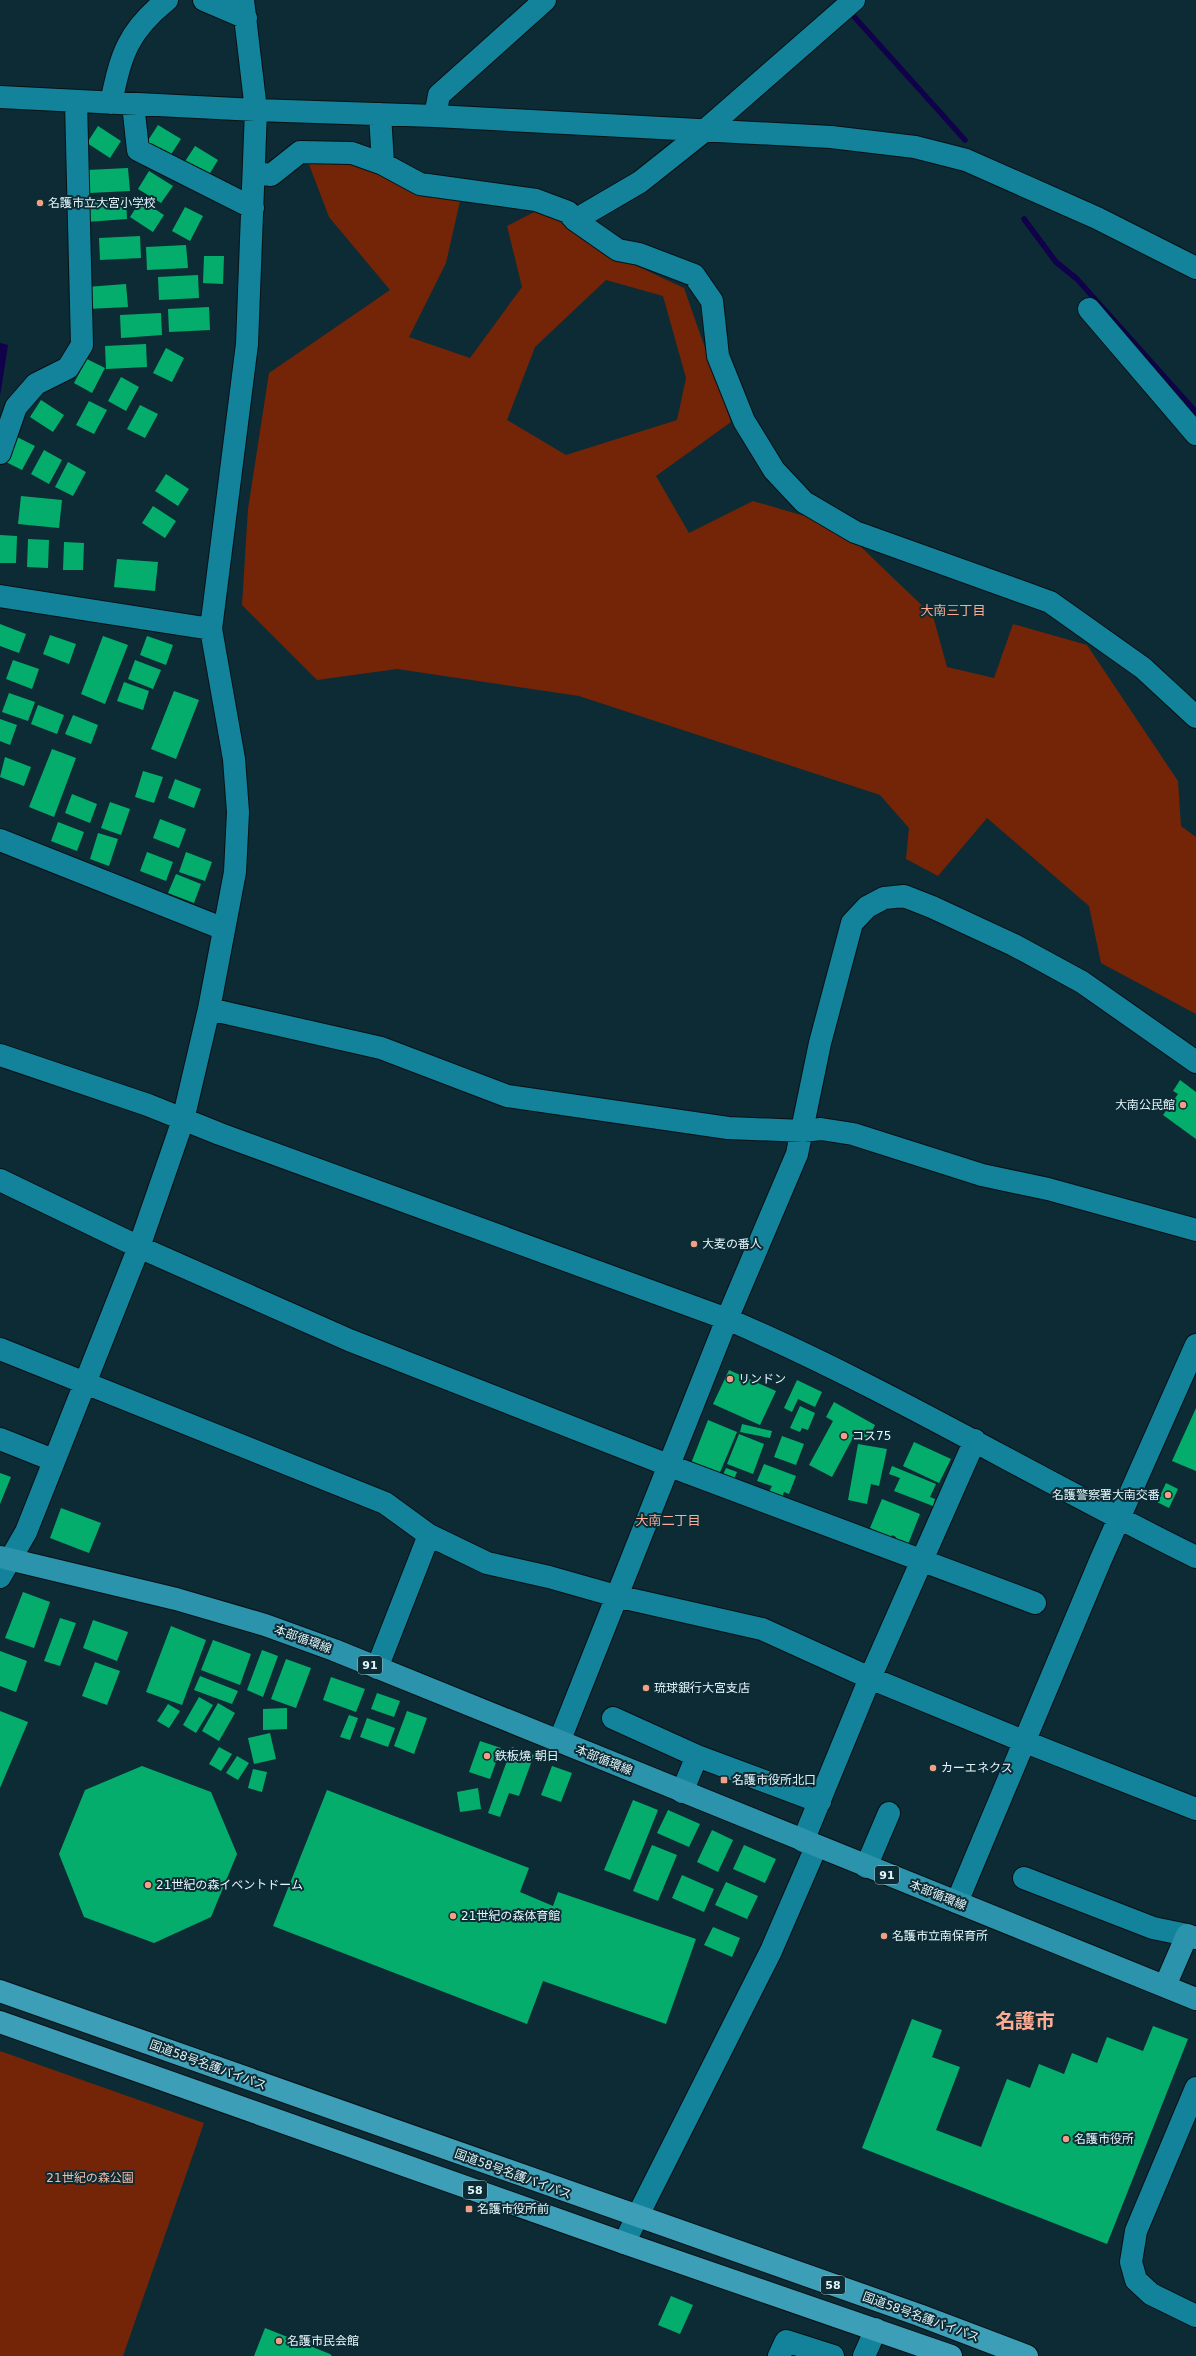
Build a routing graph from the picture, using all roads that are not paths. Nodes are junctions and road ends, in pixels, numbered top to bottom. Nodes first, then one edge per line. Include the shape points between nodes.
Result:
1 (167, 0) edge
2 (204, 0) edge
3 (545, 0) edge
4 (848, 5) edge
5 (244, 9) edge
6 (0, 97) edge
7 (76, 102) junction
8 (111, 103) junction
9 (133, 104) junction
10 (256, 110) junction
11 (380, 114) junction
12 (434, 116) junction
13 (703, 132) junction
14 (383, 164) junction
15 (254, 173) junction
16 (253, 208) junction
17 (575, 220) junction
18 (1196, 268) edge
19 (1089, 309) dead end
20 (1196, 434) edge
21 (0, 453) edge
22 (0, 596) edge
23 (211, 629) junction
24 (1196, 717) edge
25 (0, 840) edge
26 (224, 930) junction
27 (209, 1009) junction
28 (0, 1055) edge
29 (1196, 1062) edge
30 (183, 1120) junction
31 (803, 1131) junction
32 (0, 1180) edge
33 (1196, 1230) edge
34 (139, 1247) junction
35 (727, 1319) junction
36 (1196, 1345) edge
37 (0, 1349) edge
38 (86, 1382) junction
39 (0, 1439) edge
40 (975, 1440) junction
41 (53, 1460) junction
42 (668, 1466) junction
43 (1118, 1519) junction
44 (429, 1535) junction
45 (1196, 1557) edge
46 (922, 1561) junction
47 (3, 1565) edge
48 (616, 1596) junction
49 (1035, 1603) dead end
50 (377, 1668) junction
51 (870, 1678) junction
52 (613, 1718) dead end
53 (1023, 1741) junction
54 (559, 1742) junction
55 (697, 1756) junction
56 (682, 1792) junction
57 (820, 1802) junction
58 (1196, 1809) edge
59 (889, 1813) dead end
60 (810, 1844) junction
61 (866, 1866) junction
62 (1024, 1878) dead end
63 (957, 1902) junction
64 (1192, 1937) edge
65 (1165, 1986) junction
66 (0, 1991) edge
67 (1196, 1999) edge
68 (0, 2022) edge
69 (1196, 2088) edge
70 (638, 2217) junction
71 (624, 2243) junction
72 (1196, 2316) edge
73 (876, 2329) junction
74 (778, 2356) edge
75 (833, 2356) edge
76 (864, 2356) edge
77 (950, 2356) edge
78 (1027, 2356) edge

1 - 8 street via 149,14 132,35 120,61
2 - 5 street
3 - 12 street via 439,95
4 - 13 street
5 - 10 street
6 - 7 street
7 - 8 street
7 - 21 street via 82,345 68,368 36,384 16,407
8 - 9 street
9 - 10 street
9 - 16 street via 138,150
10 - 11 street
10 - 15 street
11 - 12 street
11 - 14 street
12 - 13 street
13 - 17 street via 640,182
13 - 18 street via 831,137 914,147 966,160 1097,218
14 - 15 street via 352,153 300,152 271,175
14 - 17 street via 420,184 536,200 568,212
15 - 16 street
16 - 23 street via 247,344
17 - 24 street via 618,250 639,254 694,275 712,301 718,356 744,421 774,470 804,502 854,532 1050,602 1143,668
19 - 20 street
22 - 23 street
23 - 26 street via 216,666 228,716 238,812 235,872
25 - 26 street
26 - 27 street
27 - 30 street
27 - 31 street via 381,1048 507,1096 728,1128
28 - 30 street via 148,1105
29 - 31 street via 1082,982 1014,945 904,896 884,898 867,907 852,923 820,1042
30 - 34 street
30 - 35 street
31 - 33 street via 821,1129 852,1134 982,1175 1048,1189
31 - 35 street via 797,1154
32 - 34 street
34 - 38 street
34 - 42 street via 349,1340
35 - 40 street via 801,1351
35 - 42 street
36 - 43 street
37 - 38 street
38 - 41 street
38 - 44 street via 385,1502
39 - 41 street
40 - 43 street
40 - 46 street
41 - 47 street via 26,1532
42 - 46 street
42 - 48 street
43 - 45 street
43 - 53 street
44 - 48 street via 487,1563
44 - 50 street
46 - 49 street
46 - 51 street
47 - 50 main road, 本部循環線 / 91 via 176,1599 265,1625
48 - 51 street via 762,1629
48 - 54 street
50 - 54 main road, 本部循環線 / 91
51 - 53 street
51 - 57 street
52 - 55 street
53 - 58 street
53 - 63 street
54 - 56 main road, 本部循環線 / 91
55 - 56 street
55 - 57 street
56 - 60 main road, 本部循環線 / 91
57 - 60 street
59 - 61 street
60 - 61 main road, 本部循環線 / 91
60 - 70 street via 771,1951
61 - 63 main road, 本部循環線 / 91
62 - 64 street via 1153,1928
63 - 65 main road, 本部循環線 / 91
64 - 65 main road
65 - 67 main road, 本部循環線 / 91
66 - 70 highway, 国道58号名護バイパス / 58
68 - 71 highway, 58
69 - 72 street via 1136,2231 1131,2262 1136,2280 1151,2294
70 - 71 street
70 - 78 highway, 国道58号名護バイパス / 58 via 919,2315
71 - 73 highway, 58
73 - 76 street
73 - 77 highway, 58
74 - 75 street via 786,2341

